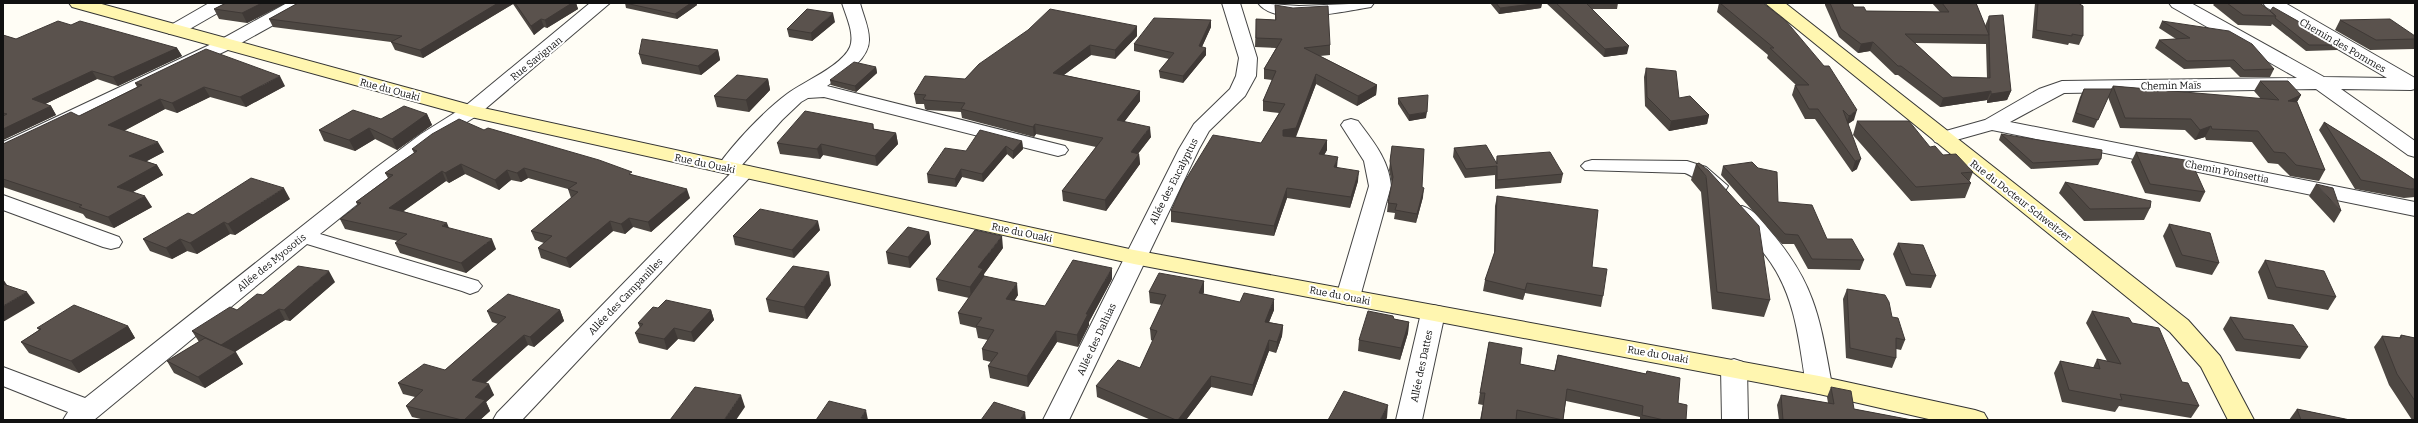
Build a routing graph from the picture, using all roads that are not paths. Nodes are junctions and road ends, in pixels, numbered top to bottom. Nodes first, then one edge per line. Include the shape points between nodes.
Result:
1 (78, 3) edge
2 (222, 3) edge
3 (300, 3) edge
4 (601, 3) edge
5 (851, 3) edge
6 (1231, 3) edge
7 (1267, 3) edge
8 (1365, 3) edge
9 (1774, 3) edge
10 (2178, 3) edge
11 (2272, 3) edge
12 (175, 30) junction
13 (226, 44) junction
14 (2414, 80) edge
15 (2320, 83) junction
16 (804, 93) junction
17 (471, 111) junction
18 (1992, 124) junction
19 (1351, 125) dead end
20 (1942, 138) junction
21 (3, 150) edge
22 (1058, 150) dead end
23 (2415, 151) edge
24 (1592, 166) dead end
25 (736, 169) junction
26 (3, 202) edge
27 (2415, 209) edge
28 (304, 236) junction
29 (111, 242) dead end
30 (1134, 257) junction
31 (470, 286) dead end
32 (1348, 297) junction
33 (1433, 313) junction
34 (1734, 368) junction
35 (3, 376) edge
36 (1819, 385) junction
37 (83, 415) edge
38 (1926, 415) edge
39 (506, 420) edge
40 (1056, 420) edge
41 (1409, 420) edge
42 (1735, 420) edge
43 (1975, 420) edge
44 (2241, 420) edge

1 - 12 street, Rue du Ouaki
2 - 12 street
3 - 13 street
4 - 17 street, Rue Savignan
5 - 16 street, Allée des Campanilles via 860,36 860,48 852,58
6 - 30 street, Allée des Eucalyptus via 1248,58 1246,76 1238,92 1201,128 1188,149
7 - 8 street via 1278,9 1318,10
9 - 20 street, Rue du Docteur Schweitzer
10 - 15 street
11 - 14 street, Chemin des Pommes via 2386,70
12 - 13 street, Rue du Ouaki
13 - 17 street, Rue du Ouaki
13 - 21 street
14 - 15 street, Chemin Maïs
15 - 18 street, Chemin Maïs via 2062,87 2046,92
15 - 23 street
16 - 22 street via 824,91
16 - 25 street, Allée des Campanilles via 790,102
17 - 25 street, Rue du Ouaki
17 - 28 street, Allée des Myosotis via 416,147
18 - 20 street, Chemin Maïs
18 - 27 street, Chemin Poinsettia
19 - 32 street via 1376,161 1380,186
20 - 44 street, Rue du Docteur Schweitzer via 2179,326 2211,362
24 - 36 street via 1680,167 1699,171 1710,178 1746,216 1784,264 1798,290 1807,317
25 - 30 street, Rue du Ouaki
25 - 39 street, Allée des Campanilles
26 - 29 street
28 - 31 street
28 - 37 street, Allée des Myosotis
30 - 32 street, Rue du Ouaki
30 - 40 street, Allée des Dalhias
32 - 33 street, Rue du Ouaki
33 - 34 street, Rue du Ouaki
33 - 41 street, Allée des Dattes
34 - 36 street, Rue du Ouaki
34 - 42 street
35 - 37 street
36 - 38 street, Rue du Ouaki
38 - 43 street, Rue du Ouaki

